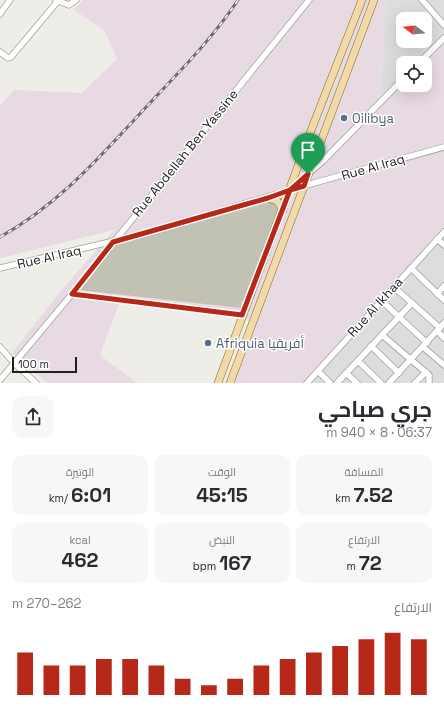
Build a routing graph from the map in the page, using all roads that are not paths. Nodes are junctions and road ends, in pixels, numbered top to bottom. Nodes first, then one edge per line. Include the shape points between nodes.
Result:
1 (10, 0) edge
2 (57, 0) edge
3 (76, 0) edge
4 (309, 0) edge
5 (362, 0) edge
6 (374, 0) edge
7 (422, 0) edge
8 (0, 14) edge
9 (444, 25) edge
10 (444, 38) edge
11 (0, 52) edge
12 (426, 56) edge
13 (396, 86) edge
14 (444, 147) edge
15 (308, 174) junction
16 (304, 186) junction
17 (290, 190) junction
18 (268, 198) junction
19 (283, 210) junction
20 (444, 232) edge
21 (437, 239) junction
22 (113, 242) junction
23 (444, 245) edge
24 (0, 268) edge
25 (411, 268) junction
26 (444, 286) edge
27 (394, 287) junction
28 (72, 294) junction
29 (437, 294) junction
30 (444, 300) edge
31 (382, 301) junction
32 (412, 303) junction
33 (242, 315) junction
34 (400, 317) junction
35 (440, 328) edge
36 (382, 335) junction
37 (444, 338) edge
38 (425, 345) junction
39 (371, 346) junction
40 (0, 347) edge
41 (411, 360) junction
42 (358, 361) junction
43 (14, 364) junction
44 (444, 365) edge
45 (318, 371) junction
46 (426, 372) junction
47 (346, 373) junction
48 (399, 373) junction
49 (0, 380) edge
50 (36, 383) edge
51 (218, 383) edge
52 (230, 383) edge
53 (307, 383) edge
54 (330, 383) edge
55 (337, 383) edge
56 (357, 383) edge
57 (381, 383) edge
58 (389, 383) edge
59 (415, 383) edge
60 (429, 383) edge

1 - 8 street
2 - 3 street via 69,5
2 - 11 street via 11,57 8,58
4 - 22 street, Rue Abdellah Ben Yassine
5 - 17 main road
6 - 15 main road
7 - 9 street
10 - 12 street
13 - 15 street
14 - 16 street, Rue Al Iraq
15 - 16 main road
15 - 17 street
16 - 17 street, Rue Al Iraq
16 - 52 main road
17 - 18 street, Rue Al Iraq
17 - 19 main road
18 - 19 main road via 277,201
18 - 22 street, Rue Al Iraq
19 - 33 main road
20 - 21 street, Rue Al Ikhaa
21 - 23 street
21 - 25 street, Rue Al Ikhaa
22 - 24 street, Rue Al Iraq
22 - 28 street, Rue Abdellah Ben Yassine
25 - 27 street, Rue Al Ikhaa
25 - 29 street
26 - 29 street
27 - 31 street, Rue Al Ikhaa
27 - 32 street
28 - 33 street
28 - 43 street, Rue Abdellah Ben Yassine
29 - 30 street
31 - 34 street
31 - 45 street, Rue Al Ikhaa
32 - 34 street
32 - 35 street
33 - 51 main road
34 - 36 street
34 - 38 street
35 - 37 street
35 - 38 street
36 - 39 street
36 - 41 street
38 - 41 street
38 - 44 street
39 - 42 street
39 - 48 street
40 - 43 street
41 - 46 street
41 - 48 street
42 - 47 street
42 - 57 street
43 - 49 street, Rue Abdellah Ben Yassine
43 - 50 street
45 - 53 street, Rue Al Ikhaa
45 - 54 street
46 - 59 street
46 - 60 street
47 - 55 street
47 - 56 street
48 - 58 street

